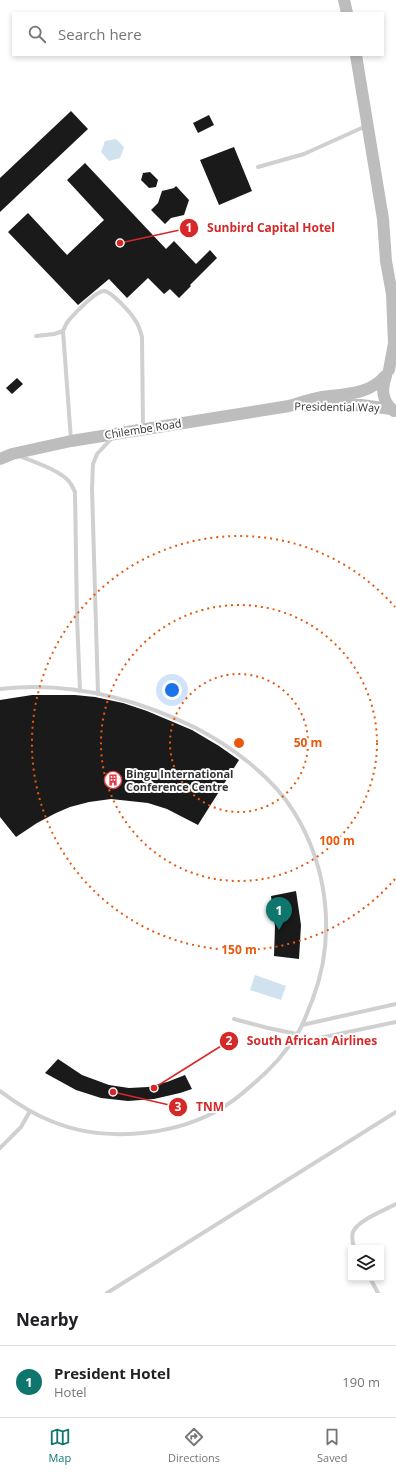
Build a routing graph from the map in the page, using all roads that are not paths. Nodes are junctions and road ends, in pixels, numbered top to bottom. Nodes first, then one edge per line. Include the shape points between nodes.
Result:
1 (344, 0) edge
2 (347, 12) edge
3 (356, 56) edge
4 (368, 125) junction
5 (258, 167) dead end
6 (383, 219) junction
7 (396, 269) edge
8 (63, 331) junction
9 (36, 336) dead end
10 (390, 370) edge
11 (289, 406) junction
12 (393, 411) edge
13 (143, 429) junction
14 (117, 433) junction
15 (71, 441) junction
16 (12, 454) junction
17 (0, 459) edge
18 (0, 689) edge
19 (80, 690) junction
20 (98, 694) junction
21 (396, 1004) edge
22 (234, 1019) dead end
23 (396, 1022) edge
24 (302, 1025) junction
25 (297, 1034) junction
26 (291, 1044) junction
27 (0, 1091) edge
28 (30, 1111) junction
29 (396, 1112) edge
30 (0, 1147) edge
31 (396, 1204) edge
32 (353, 1245) edge
33 (372, 1281) edge
34 (107, 1293) edge
35 (378, 1293) edge

1 - 2 main road
3 - 4 main road
4 - 5 lane via 304,154
4 - 6 main road
6 - 7 main road
6 - 10 main road via 394,329
8 - 9 lane
8 - 13 lane via 68,321 97,294 106,291 110,292 136,320 142,337
8 - 15 lane
10 - 11 main road, Presidential Way via 379,384 367,390
10 - 12 main road via 383,383 384,397
11 - 12 main road, Presidential Way via 361,405
11 - 13 main road, Chilembe Road
13 - 14 main road, Chilembe Road
14 - 15 main road, Chilembe Road
14 - 20 lane via 97,454 93,464
15 - 16 main road, Chilembe Road
16 - 17 main road, Chilembe Road
16 - 19 lane via 38,462 62,476 75,492
18 - 19 lane via 34,687
19 - 20 lane
20 - 24 lane via 131,701 168,714 216,739 256,769 276,788 294,812 317,862 327,917 321,974
21 - 24 lane
22 - 25 lane
23 - 26 lane
24 - 25 lane
25 - 26 lane
26 - 28 lane via 272,1067 239,1096 216,1111 172,1128 131,1134 100,1133 53,1122
27 - 28 lane
28 - 30 lane via 21,1127
29 - 34 lane
31 - 32 lane via 358,1225 353,1232
33 - 35 lane

